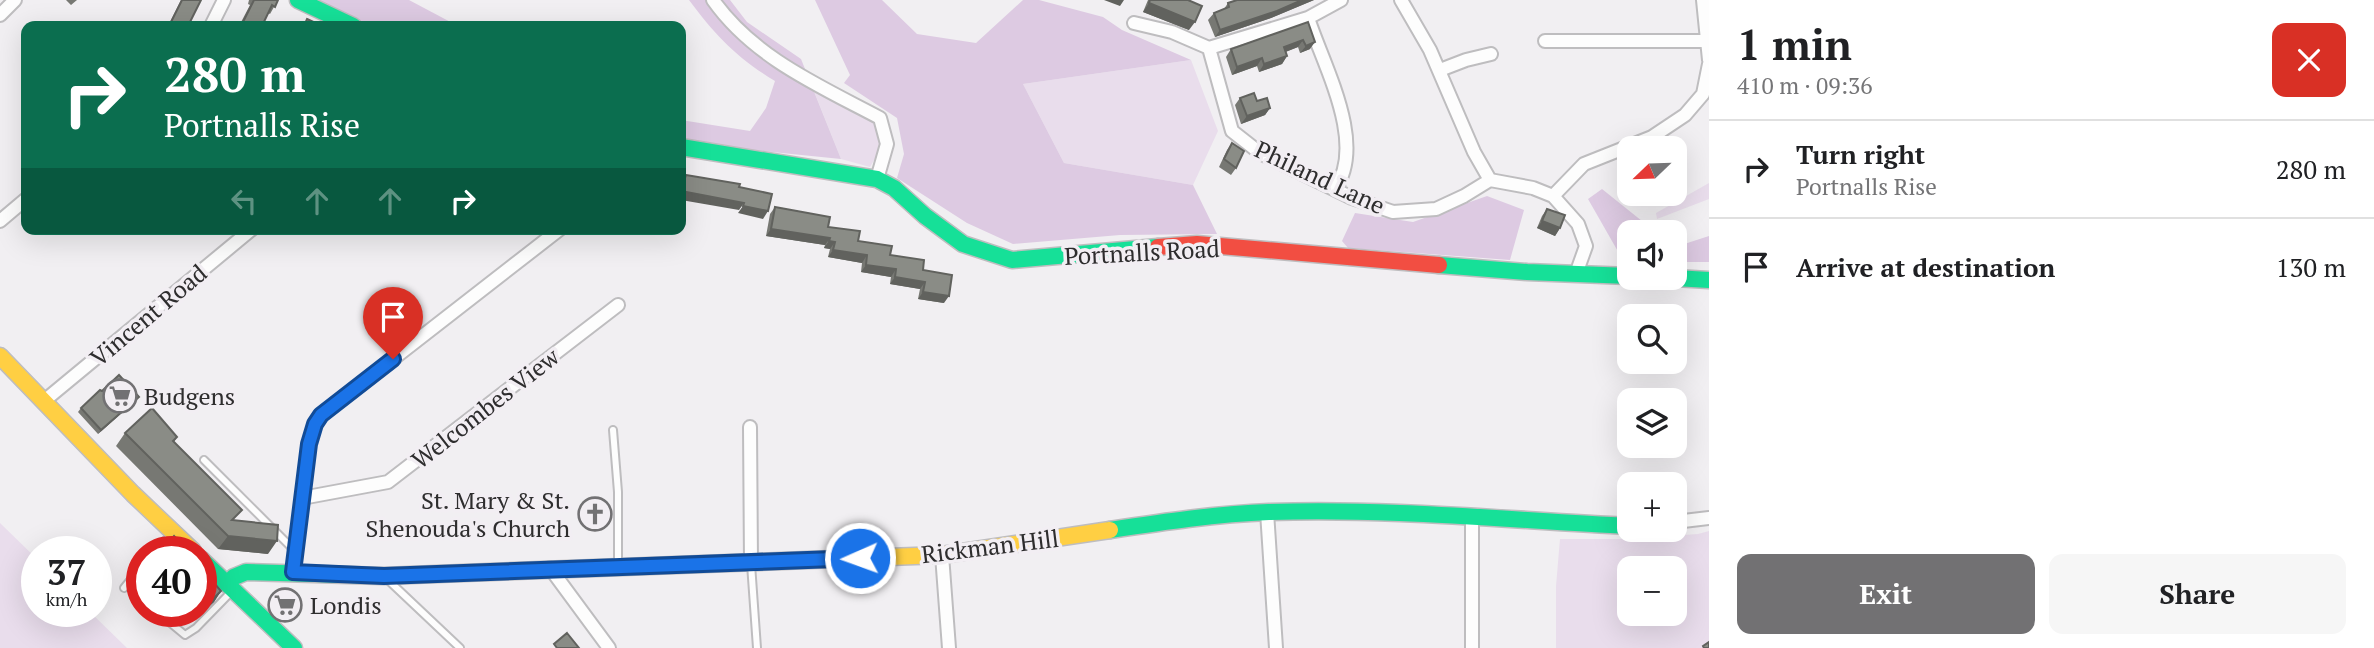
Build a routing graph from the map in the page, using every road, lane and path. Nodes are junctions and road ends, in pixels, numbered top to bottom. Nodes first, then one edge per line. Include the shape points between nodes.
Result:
1 (15, 0) edge
2 (225, 0) edge
3 (298, 0) edge
4 (713, 0) edge
5 (1341, 0) edge
6 (1401, 0) edge
7 (1703, 0) edge
8 (0, 15) edge
9 (1308, 19) junction
10 (214, 21) edge
11 (342, 21) edge
12 (1134, 23) dead end
13 (1545, 41) dead end
14 (1708, 41) edge
15 (1209, 48) junction
16 (1491, 54) dead end
17 (1709, 62) edge
18 (1440, 70) junction
19 (686, 148) edge
20 (877, 179) junction
21 (1490, 180) junction
22 (1335, 189) junction
23 (1553, 196) junction
24 (21, 204) edge
25 (0, 222) edge
26 (245, 235) edge
27 (553, 235) edge
28 (1576, 274) junction
29 (1617, 276) edge
30 (1687, 279) edge
31 (1709, 280) edge
32 (618, 305) dead end
33 (0, 356) edge
34 (44, 401) junction
35 (750, 427) dead end
36 (613, 430) dead end
37 (204, 460) dead end
38 (302, 498) junction
39 (1267, 512) junction
40 (1472, 516) junction
41 (1709, 517) edge
42 (1687, 520) edge
43 (1617, 525) edge
44 (173, 532) junction
45 (169, 536) edge
46 (177, 536) edge
47 (295, 552) junction
48 (942, 555) junction
49 (751, 562) junction
50 (618, 566) junction
51 (550, 568) junction
52 (293, 572) junction
53 (217, 574) edge
54 (384, 576) junction
55 (126, 586) edge
56 (230, 587) junction
57 (124, 588) dead end
58 (217, 603) edge
59 (175, 627) edge
60 (197, 627) edge
61 (288, 646) edge
62 (460, 648) edge
63 (608, 648) edge
64 (757, 648) edge
65 (949, 648) edge
66 (1276, 648) edge
67 (1472, 648) edge

1 - 8 street
2 - 10 street
3 - 11 street
4 - 20 street via 751,42 794,73 880,118 887,144
5 - 9 street
6 - 18 street
7 - 14 street
9 - 15 street
9 - 22 street via 1338,98 1345,131 1348,155
12 - 15 street
13 - 14 street
14 - 17 street
15 - 22 street, Philand Lane via 1232,131 1260,153
16 - 18 street
17 - 23 street via 1703,94 1685,115 1652,137 1584,164
18 - 21 street
19 - 20 street, Portnalls Road
20 - 28 street, Portnalls Road via 963,244 1012,260 1197,244
21 - 22 street, Philand Lane via 1436,209 1393,212
21 - 23 street
23 - 28 street via 1578,224 1586,246
24 - 25 street
26 - 34 street, Vincent Road
27 - 38 street via 321,415 311,433
28 - 29 street, Portnalls Road
30 - 31 street
32 - 38 street, Welcombes View via 388,482
33 - 34 street
34 - 44 street
35 - 49 street
36 - 50 lane
37 - 47 lane
38 - 47 street
39 - 40 street, Rickman Hill
39 - 48 street, Rickman Hill via 1185,519
39 - 66 street
40 - 43 street, Rickman Hill
40 - 67 street
41 - 42 street
44 - 45 lane
44 - 46 street
47 - 52 street
48 - 49 street, Rickman Hill
48 - 65 street
49 - 50 street, Rickman Hill
49 - 64 lane
50 - 51 street, Rickman Hill
51 - 54 street, Rickman Hill
51 - 63 street
52 - 54 street, Rickman Hill
52 - 56 street, Rickman Hill via 246,572 234,577
53 - 56 street
54 - 62 lane
55 - 57 lane
56 - 58 lane
56 - 61 street
59 - 60 lane via 184,635

